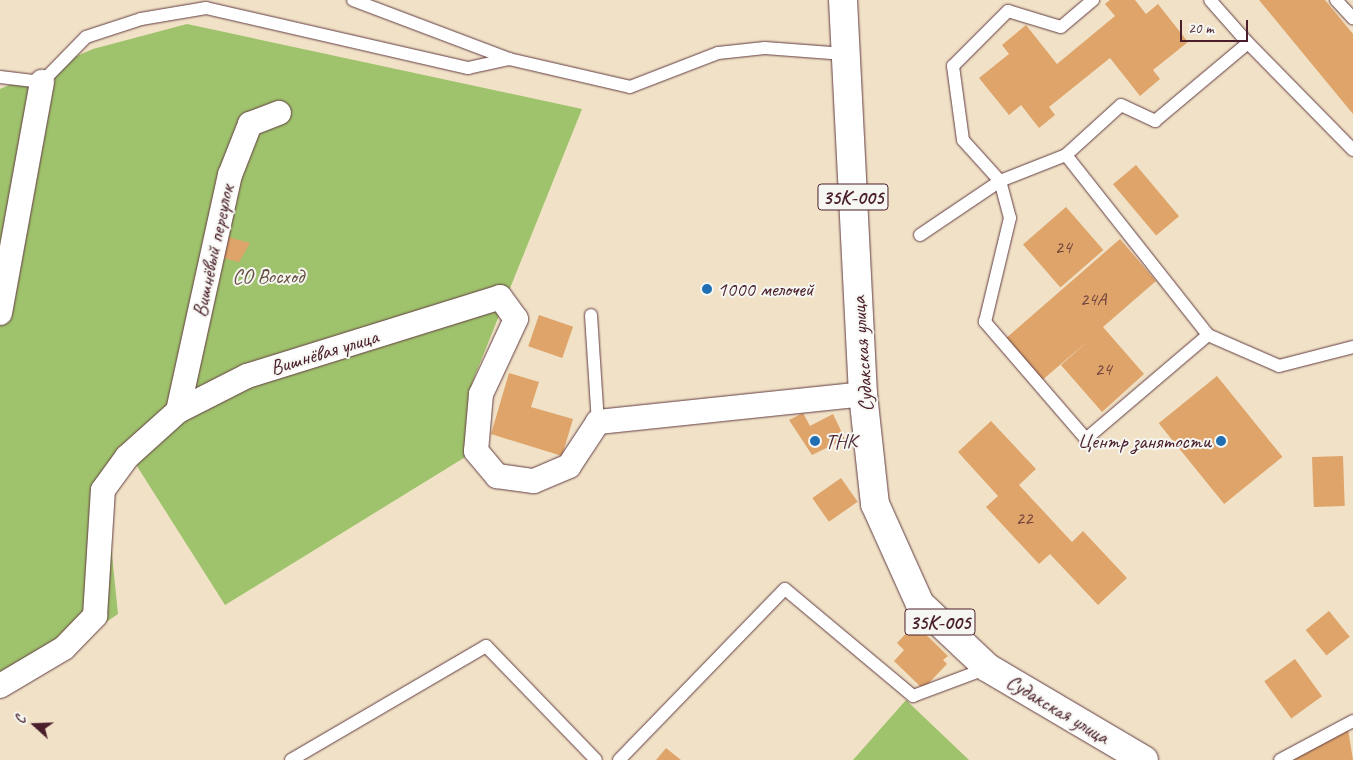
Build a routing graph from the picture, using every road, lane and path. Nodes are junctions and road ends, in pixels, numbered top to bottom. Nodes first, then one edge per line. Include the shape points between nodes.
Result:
1 (353, 0) edge
2 (843, 0) edge
3 (1093, 0) edge
4 (1210, 0) edge
5 (1336, 0) edge
6 (1353, 18) edge
7 (1248, 43) junction
8 (845, 54) junction
9 (508, 59) junction
10 (0, 77) edge
11 (42, 82) junction
12 (279, 113) dead end
13 (1353, 150) edge
14 (1066, 155) junction
15 (1000, 181) junction
16 (920, 235) dead end
17 (0, 313) edge
18 (591, 315) dead end
19 (1208, 335) junction
20 (1353, 347) edge
21 (864, 394) junction
22 (178, 411) junction
23 (598, 422) junction
24 (988, 668) junction
25 (0, 686) edge
26 (1353, 721) edge
27 (291, 760) edge
28 (596, 760) edge
29 (619, 760) edge
30 (1144, 760) edge
31 (1280, 760) edge

1 - 9 lane
2 - 8 main road, Судакская улица / 35К-005
3 - 15 lane via 1061,28 1008,11 953,66 963,140
4 - 7 lane
5 - 6 lane
7 - 13 lane
7 - 14 lane via 1155,121 1121,105
8 - 9 lane via 765,48 718,54 630,87
8 - 21 main road, Судакская улица / 35К-005
9 - 11 lane via 468,68 206,8 142,19 86,37
10 - 11 lane
11 - 17 street
12 - 22 street, Вишнёвый переулок via 250,124 230,175
14 - 15 lane
14 - 19 lane
15 - 16 lane
15 - 19 lane via 1010,218 985,322 1086,439
18 - 23 lane
19 - 20 lane via 1279,366
21 - 23 street
21 - 24 main road, Судакская улица / 35К-005 via 875,504 920,604
22 - 23 street, Вишнёвая улица via 247,376 500,297 516,319 481,394 476,450 497,476 534,481 569,466
22 - 25 street, Вишнёвая улица via 127,458 103,490 94,616 64,648
24 - 29 lane via 913,696 785,589
24 - 30 main road, Судакская улица / 35К-005
26 - 31 lane
27 - 28 lane via 486,646

